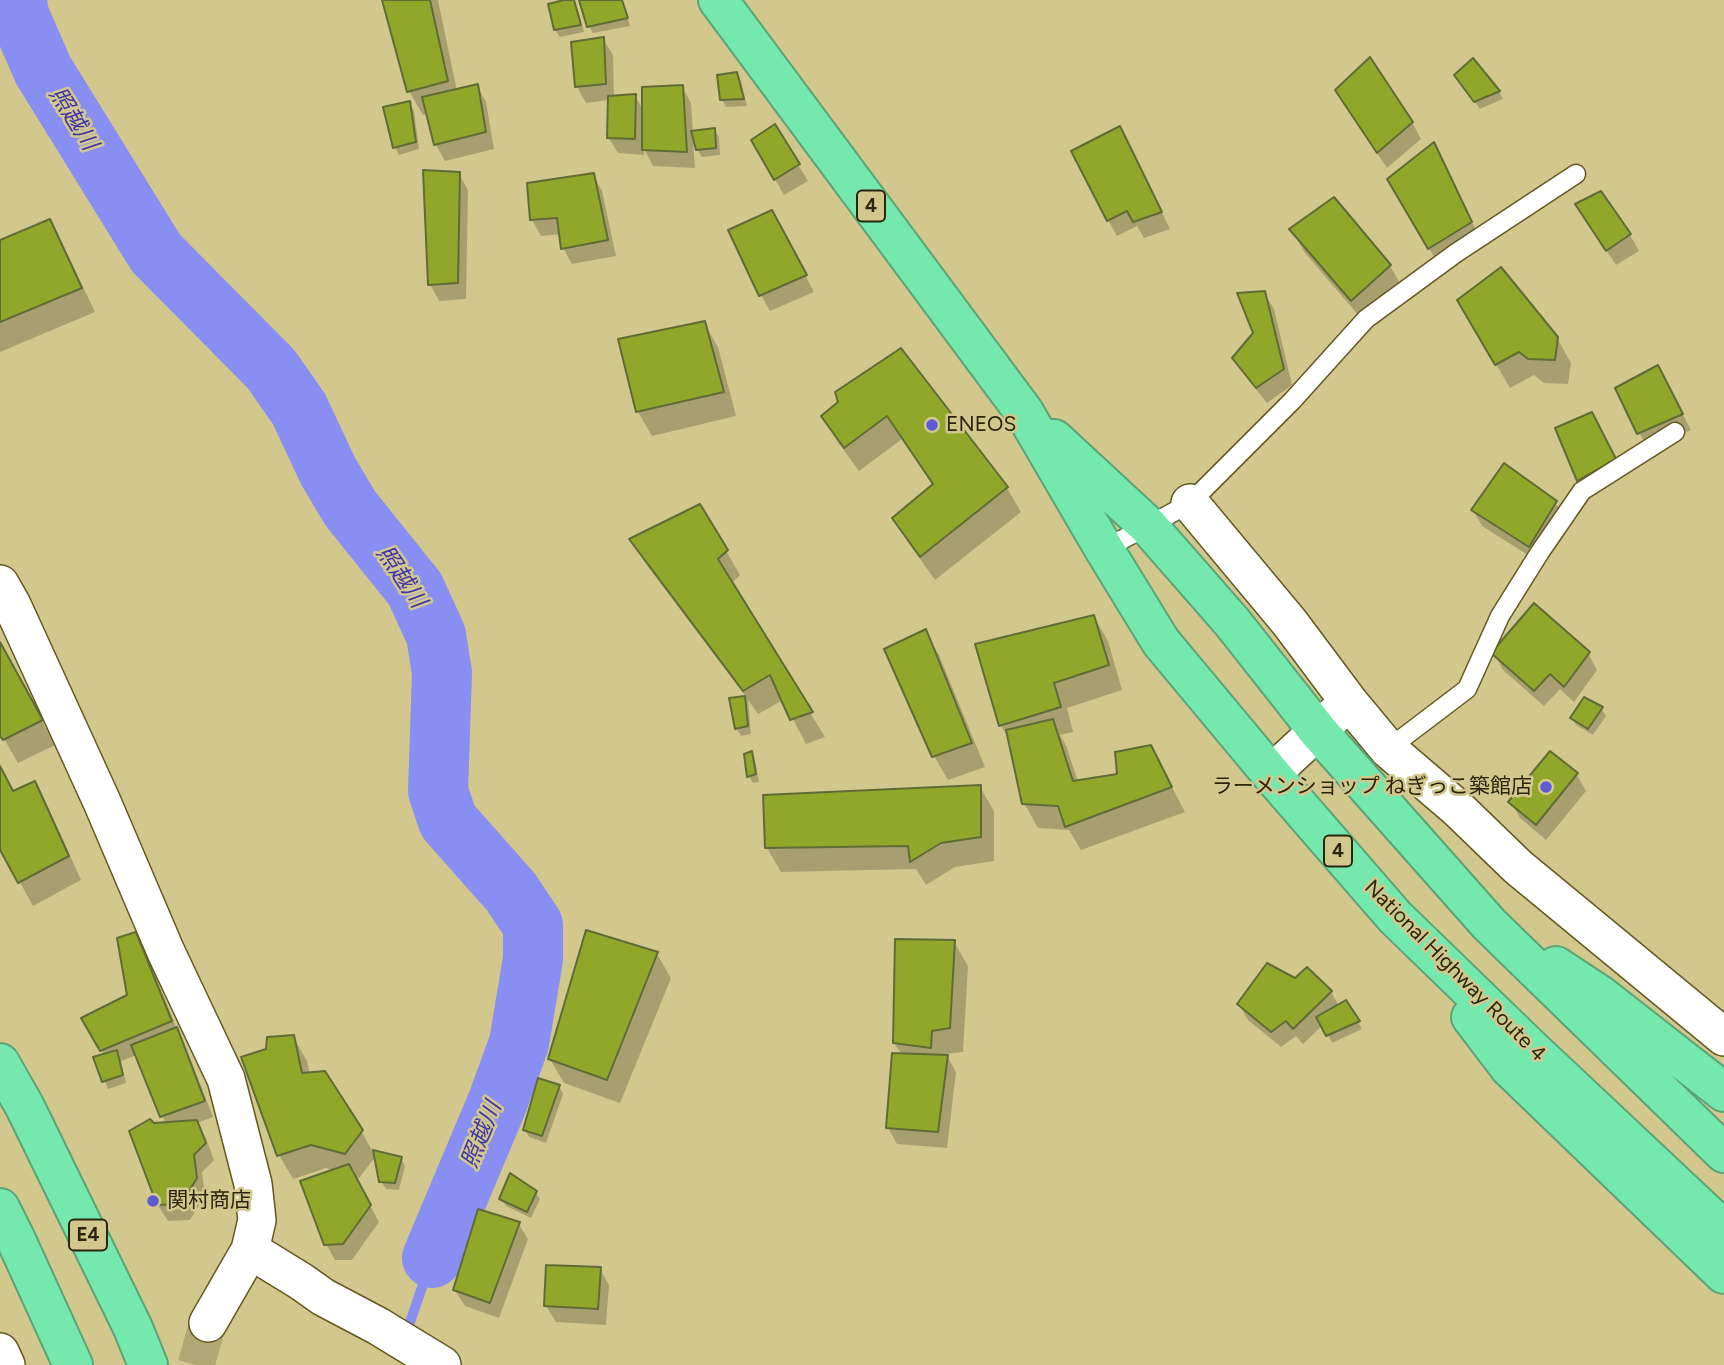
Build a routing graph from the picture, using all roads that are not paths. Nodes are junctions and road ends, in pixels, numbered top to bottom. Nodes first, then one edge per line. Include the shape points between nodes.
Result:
1 (718, 0) edge
2 (1576, 174) dead end
3 (1024, 412) junction
4 (1675, 432) dead end
5 (1190, 503) junction
6 (1148, 526) junction
7 (1104, 549) junction
8 (0, 584) edge
9 (1349, 702) junction
10 (1318, 730) junction
11 (1388, 749) junction
12 (1271, 774) junction
13 (1395, 917) junction
14 (1489, 923) junction
15 (1724, 1037) edge
16 (0, 1063) edge
17 (1724, 1092) edge
18 (24, 1107) junction
19 (1724, 1153) edge
20 (0, 1208) edge
21 (1724, 1230) edge
22 (250, 1250) junction
23 (1724, 1274) edge
24 (208, 1323) tunnel mouth
25 (0, 1352) edge
26 (440, 1363) edge
27 (6, 1365) edge
28 (73, 1365) edge
29 (148, 1365) edge
30 (168, 1365) edge

1 - 3 highway, National Highway Route 4 / 4
2 - 5 lane via 1366,319
3 - 6 highway, National Highway Route 4 / 4
3 - 7 highway, National Highway Route 4 / 4
4 - 11 lane via 1582,491 1500,617 1467,690
5 - 6 lane
5 - 9 street
6 - 7 lane
6 - 10 highway, National Highway Route 4 / 4 via 1233,622
7 - 12 highway, National Highway Route 4 / 4 via 1161,642
8 - 22 street via 226,1079 253,1184 257,1220
9 - 10 street
9 - 11 street
10 - 12 street
10 - 14 highway, National Highway Route 4 / 4
11 - 15 street via 1518,867
12 - 13 highway, National Highway Route 4 / 4
13 - 21 highway, National Highway Route 4 / 4
13 - 23 highway via 1509,1067
14 - 17 highway via 1600,995
14 - 19 highway, National Highway Route 4 / 4
16 - 18 highway, E4
18 - 29 highway, E4
18 - 30 highway
20 - 28 highway
22 - 24 street
22 - 26 street
25 - 27 street

